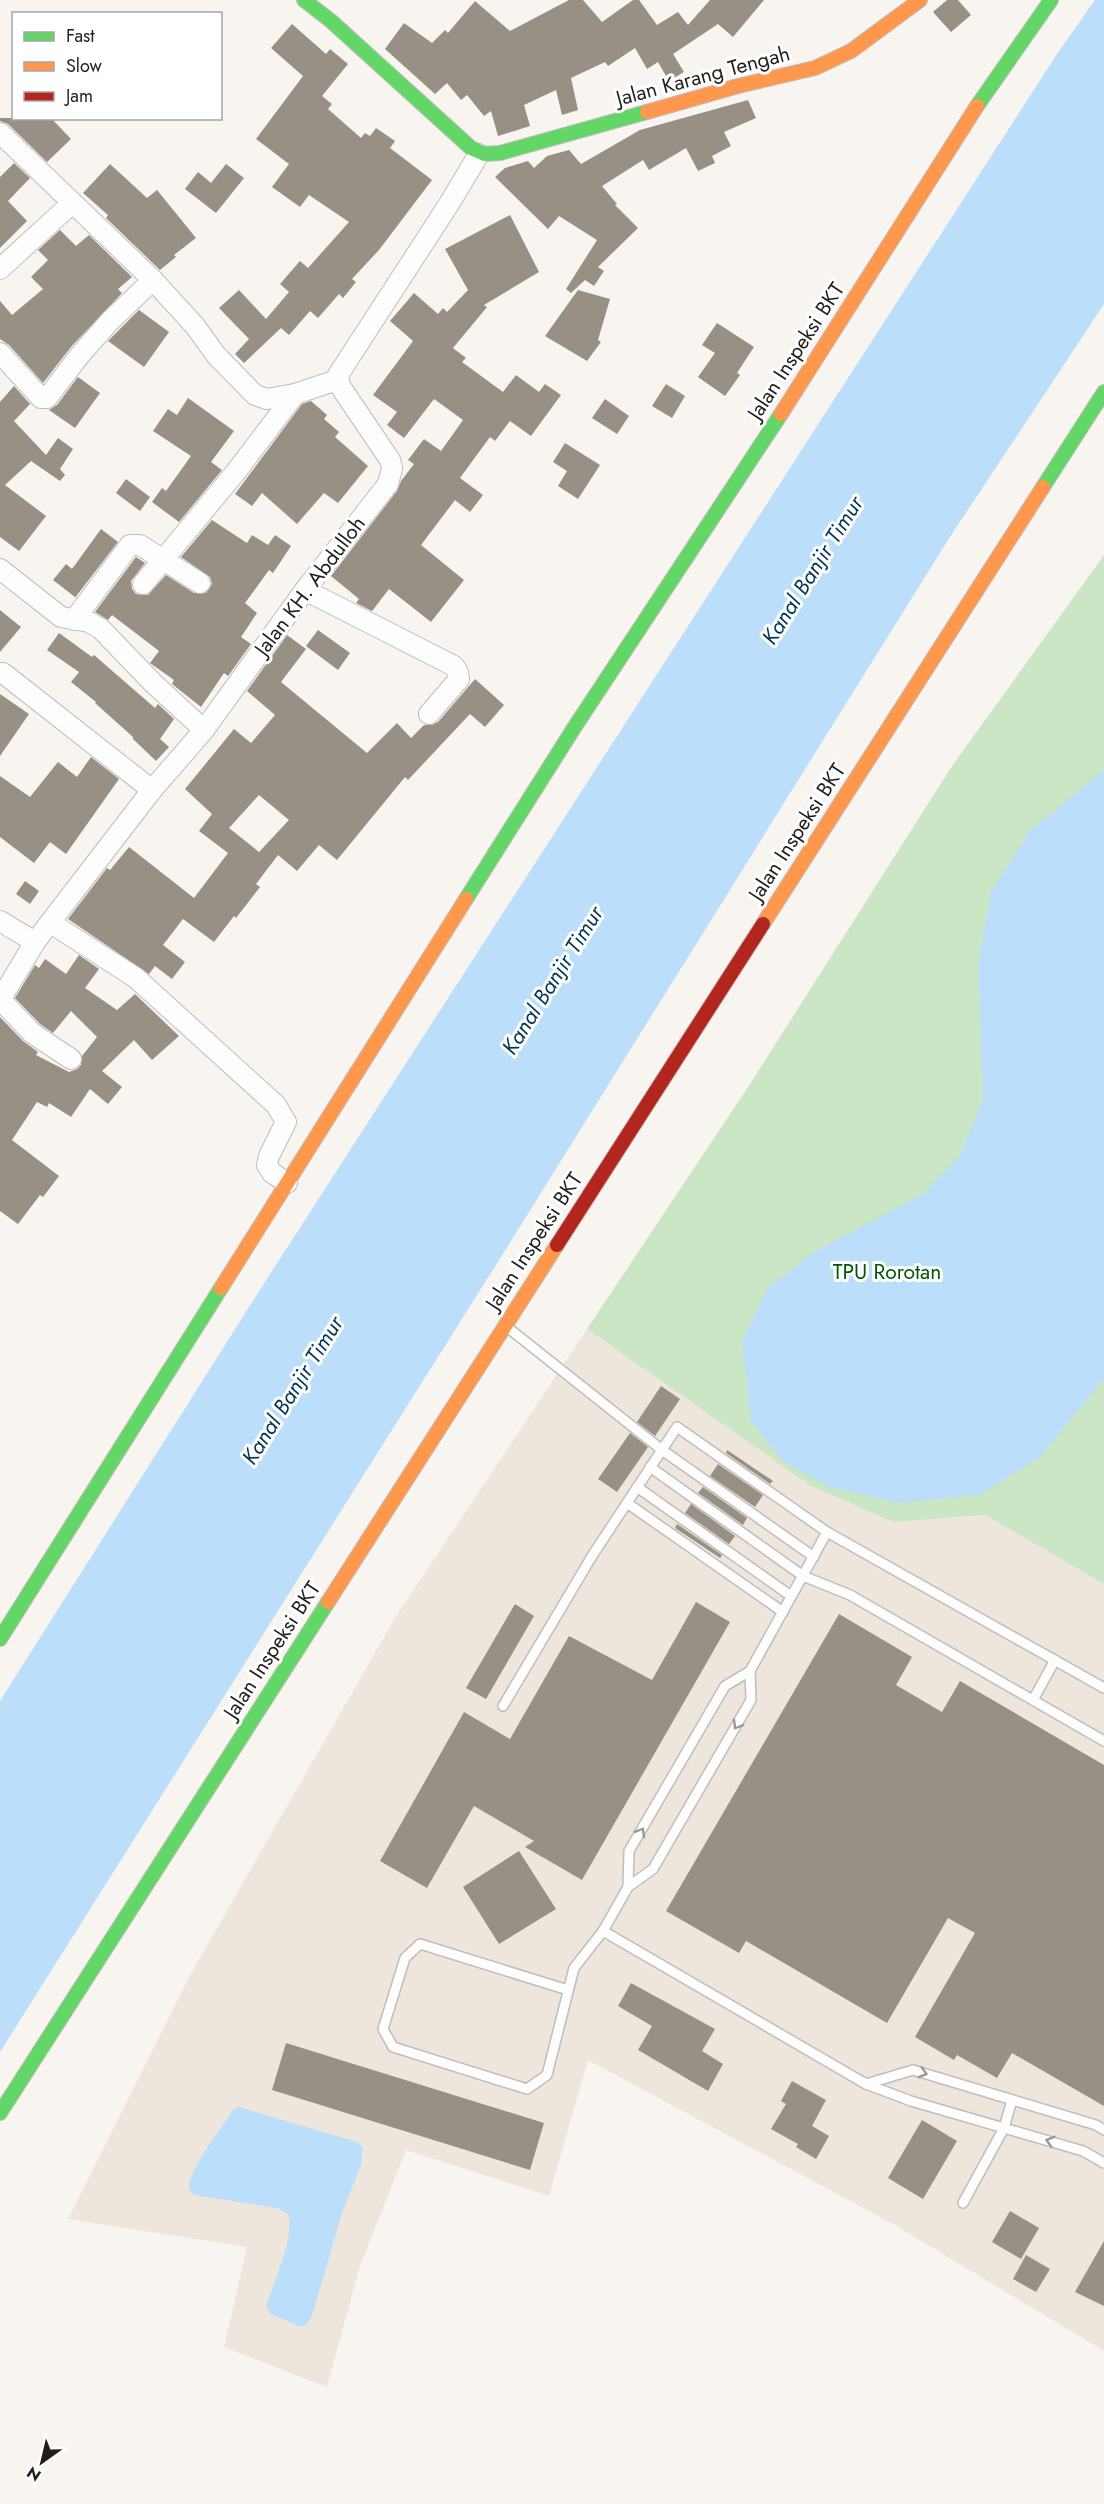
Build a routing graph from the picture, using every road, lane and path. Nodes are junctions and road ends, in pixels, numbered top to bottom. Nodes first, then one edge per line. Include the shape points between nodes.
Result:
1 (304, 0) edge
2 (920, 0) edge
3 (1051, 0) edge
4 (0, 133) edge
5 (479, 153) junction
6 (71, 204) junction
7 (0, 269) edge
8 (153, 280) junction
9 (0, 353) edge
10 (337, 380) junction
11 (1104, 392) edge
12 (295, 394) junction
13 (164, 559) junction
14 (0, 569) edge
15 (200, 583) dead end
16 (143, 584) dead end
17 (305, 590) junction
18 (74, 620) junction
19 (3, 673) dead end
20 (429, 714) dead end
21 (204, 730) junction
22 (152, 790) junction
23 (0, 921) edge
24 (51, 923) junction
25 (35, 942) junction
26 (0, 999) edge
27 (71, 1059) dead end
28 (288, 1183) junction
29 (505, 1326) junction
30 (662, 1450) junction
31 (650, 1467) junction
32 (637, 1487) junction
33 (627, 1503) junction
34 (827, 1533) junction
35 (814, 1557) junction
36 (803, 1576) junction
37 (791, 1596) junction
38 (783, 1612) junction
39 (0, 1639) edge
40 (1055, 1660) junction
41 (750, 1671) junction
42 (1104, 1688) edge
43 (1033, 1700) junction
44 (503, 1706) dead end
45 (1104, 1741) edge
46 (628, 1887) junction
47 (603, 1931) junction
48 (568, 1990) junction
49 (866, 2084) junction
50 (1012, 2100) junction
51 (0, 2113) edge
52 (1004, 2128) junction
53 (1104, 2130) edge
54 (1104, 2163) edge
55 (963, 2203) dead end

1 - 5 street
2 - 5 street, Jalan Karang Tengah via 851,51 815,68 504,152
3 - 28 street, Jalan Inspeksi BKT via 990,84 783,411 574,728
4 - 6 street
5 - 10 street
6 - 7 street
6 - 8 street
8 - 9 street via 110,321 47,398 41,398
8 - 12 street via 250,391 267,399
10 - 12 street
10 - 17 street, Jalan KH. Abdulloh via 390,460 392,474
11 - 29 street, Jalan Inspeksi BKT
12 - 13 street
13 - 15 street
13 - 16 street
13 - 18 street via 140,545 130,545
14 - 18 street via 61,617
17 - 20 street via 454,666 459,679
17 - 21 street, Jalan KH. Abdulloh
18 - 21 street via 101,628
19 - 22 street
21 - 22 street, Jalan KH. Abdulloh
22 - 24 street, Jalan KH. Abdulloh
23 - 25 street
24 - 25 street, Jalan KH. Abdulloh
24 - 28 street via 136,978 276,1105 286,1122 267,1165
25 - 26 street, Jalan KH. Abdulloh
26 - 27 street via 32,1033
28 - 39 street, Jalan Inspeksi BKT
29 - 30 lane
29 - 51 street, Jalan Inspeksi BKT
30 - 31 lane
30 - 34 lane via 677,1427
30 - 35 lane
31 - 32 lane
31 - 36 lane
32 - 33 lane
32 - 37 lane
33 - 38 lane
33 - 44 lane
34 - 35 lane
34 - 40 lane
35 - 36 lane
36 - 37 lane
36 - 43 lane via 850,1595
37 - 38 lane
38 - 41 lane
40 - 42 lane
40 - 43 lane
41 -> 46 lane via 752,1700 653,1869
46 -> 41 lane via 629,1851 725,1686
43 - 45 lane
46 - 47 lane
47 - 48 lane via 574,1968
47 - 49 lane
48 - 48 lane via 546,2074 527,2088 393,2047 383,2029 405,1958 420,1944
49 -> 50 lane via 913,2070
49 - 52 lane
50 - 52 lane
50 - 53 lane
54 -> 52 lane via 1083,2151
52 - 55 lane

